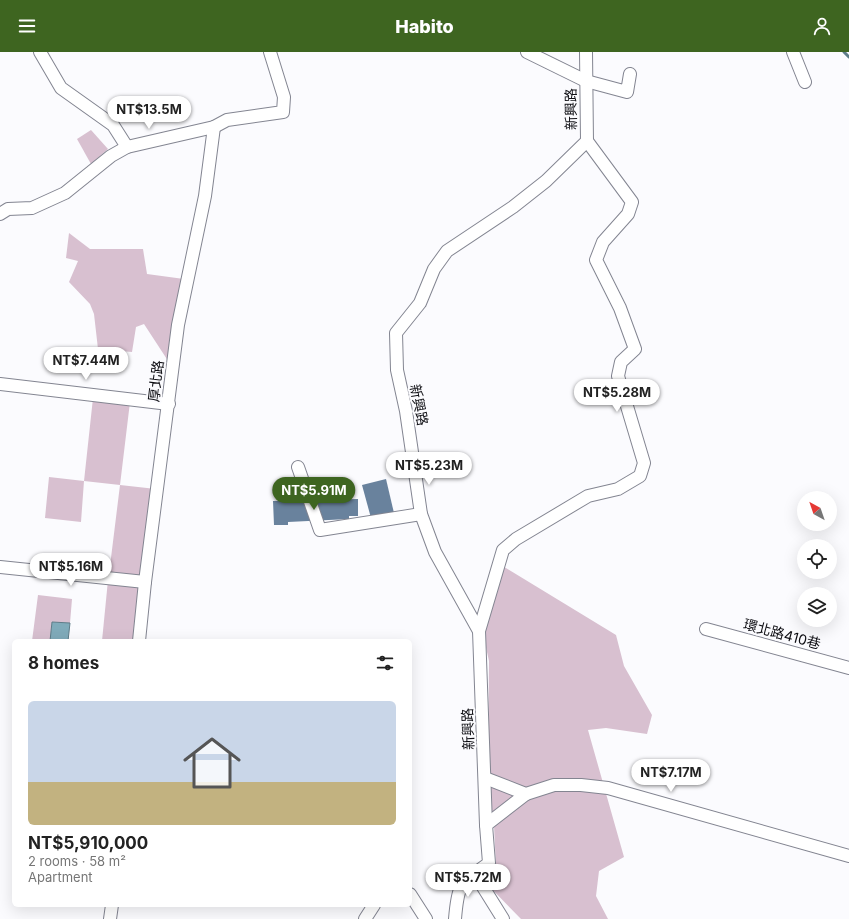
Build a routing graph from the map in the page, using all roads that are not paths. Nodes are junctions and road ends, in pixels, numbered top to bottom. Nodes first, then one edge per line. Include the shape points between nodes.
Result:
1 (40, 52) edge
2 (270, 52) edge
3 (527, 52) edge
4 (586, 52) edge
5 (793, 52) edge
6 (630, 74) dead end
7 (586, 81) junction
8 (804, 82) dead end
9 (214, 127) junction
10 (587, 141) junction
11 (127, 147) junction
12 (0, 214) edge
13 (0, 384) edge
14 (169, 404) junction
15 (298, 467) dead end
16 (421, 514) junction
17 (0, 567) edge
18 (144, 582) junction
19 (706, 629) dead end
20 (479, 631) junction
21 (139, 639) edge
22 (849, 668) edge
23 (485, 778) junction
24 (526, 794) junction
25 (486, 825) junction
26 (849, 856) edge
27 (475, 874) junction
28 (412, 897) edge
29 (112, 907) edge
30 (373, 907) edge
31 (110, 919) edge
32 (365, 919) edge
33 (426, 919) edge
34 (455, 919) edge
35 (503, 919) edge

1 - 11 street via 61,88 113,125
2 - 9 street via 284,96 283,112 227,120
3 - 7 street
4 - 7 street, 新興路
5 - 8 street
6 - 7 street via 627,92
7 - 10 street, 新興路
9 - 11 street
9 - 14 street, 厚北路 via 205,196 178,325
10 - 16 street, 新興路 via 546,181 513,207 446,251 434,269 420,303 396,333 397,370 406,411
10 - 20 street via 632,202 628,214 603,242 596,260 620,308 635,349 621,362 618,376 644,463 640,476 618,489 588,496 516,539 503,550
11 - 12 street via 111,156 65,193 32,208 8,209
13 - 14 street
14 - 18 street, 厚北路
15 - 16 street via 320,530
16 - 20 street, 新興路 via 435,552
17 - 18 street
18 - 21 street, 厚北路
19 - 22 street, 環北路410巷
20 - 23 street, 新興路
23 - 24 street
23 - 25 street, 新興路
24 - 25 street
24 - 26 street via 554,785 608,788
25 - 27 street, 新興路 via 489,863
27 - 34 street via 461,885 457,895
27 - 35 street
28 - 33 street
29 - 31 street
30 - 32 street

